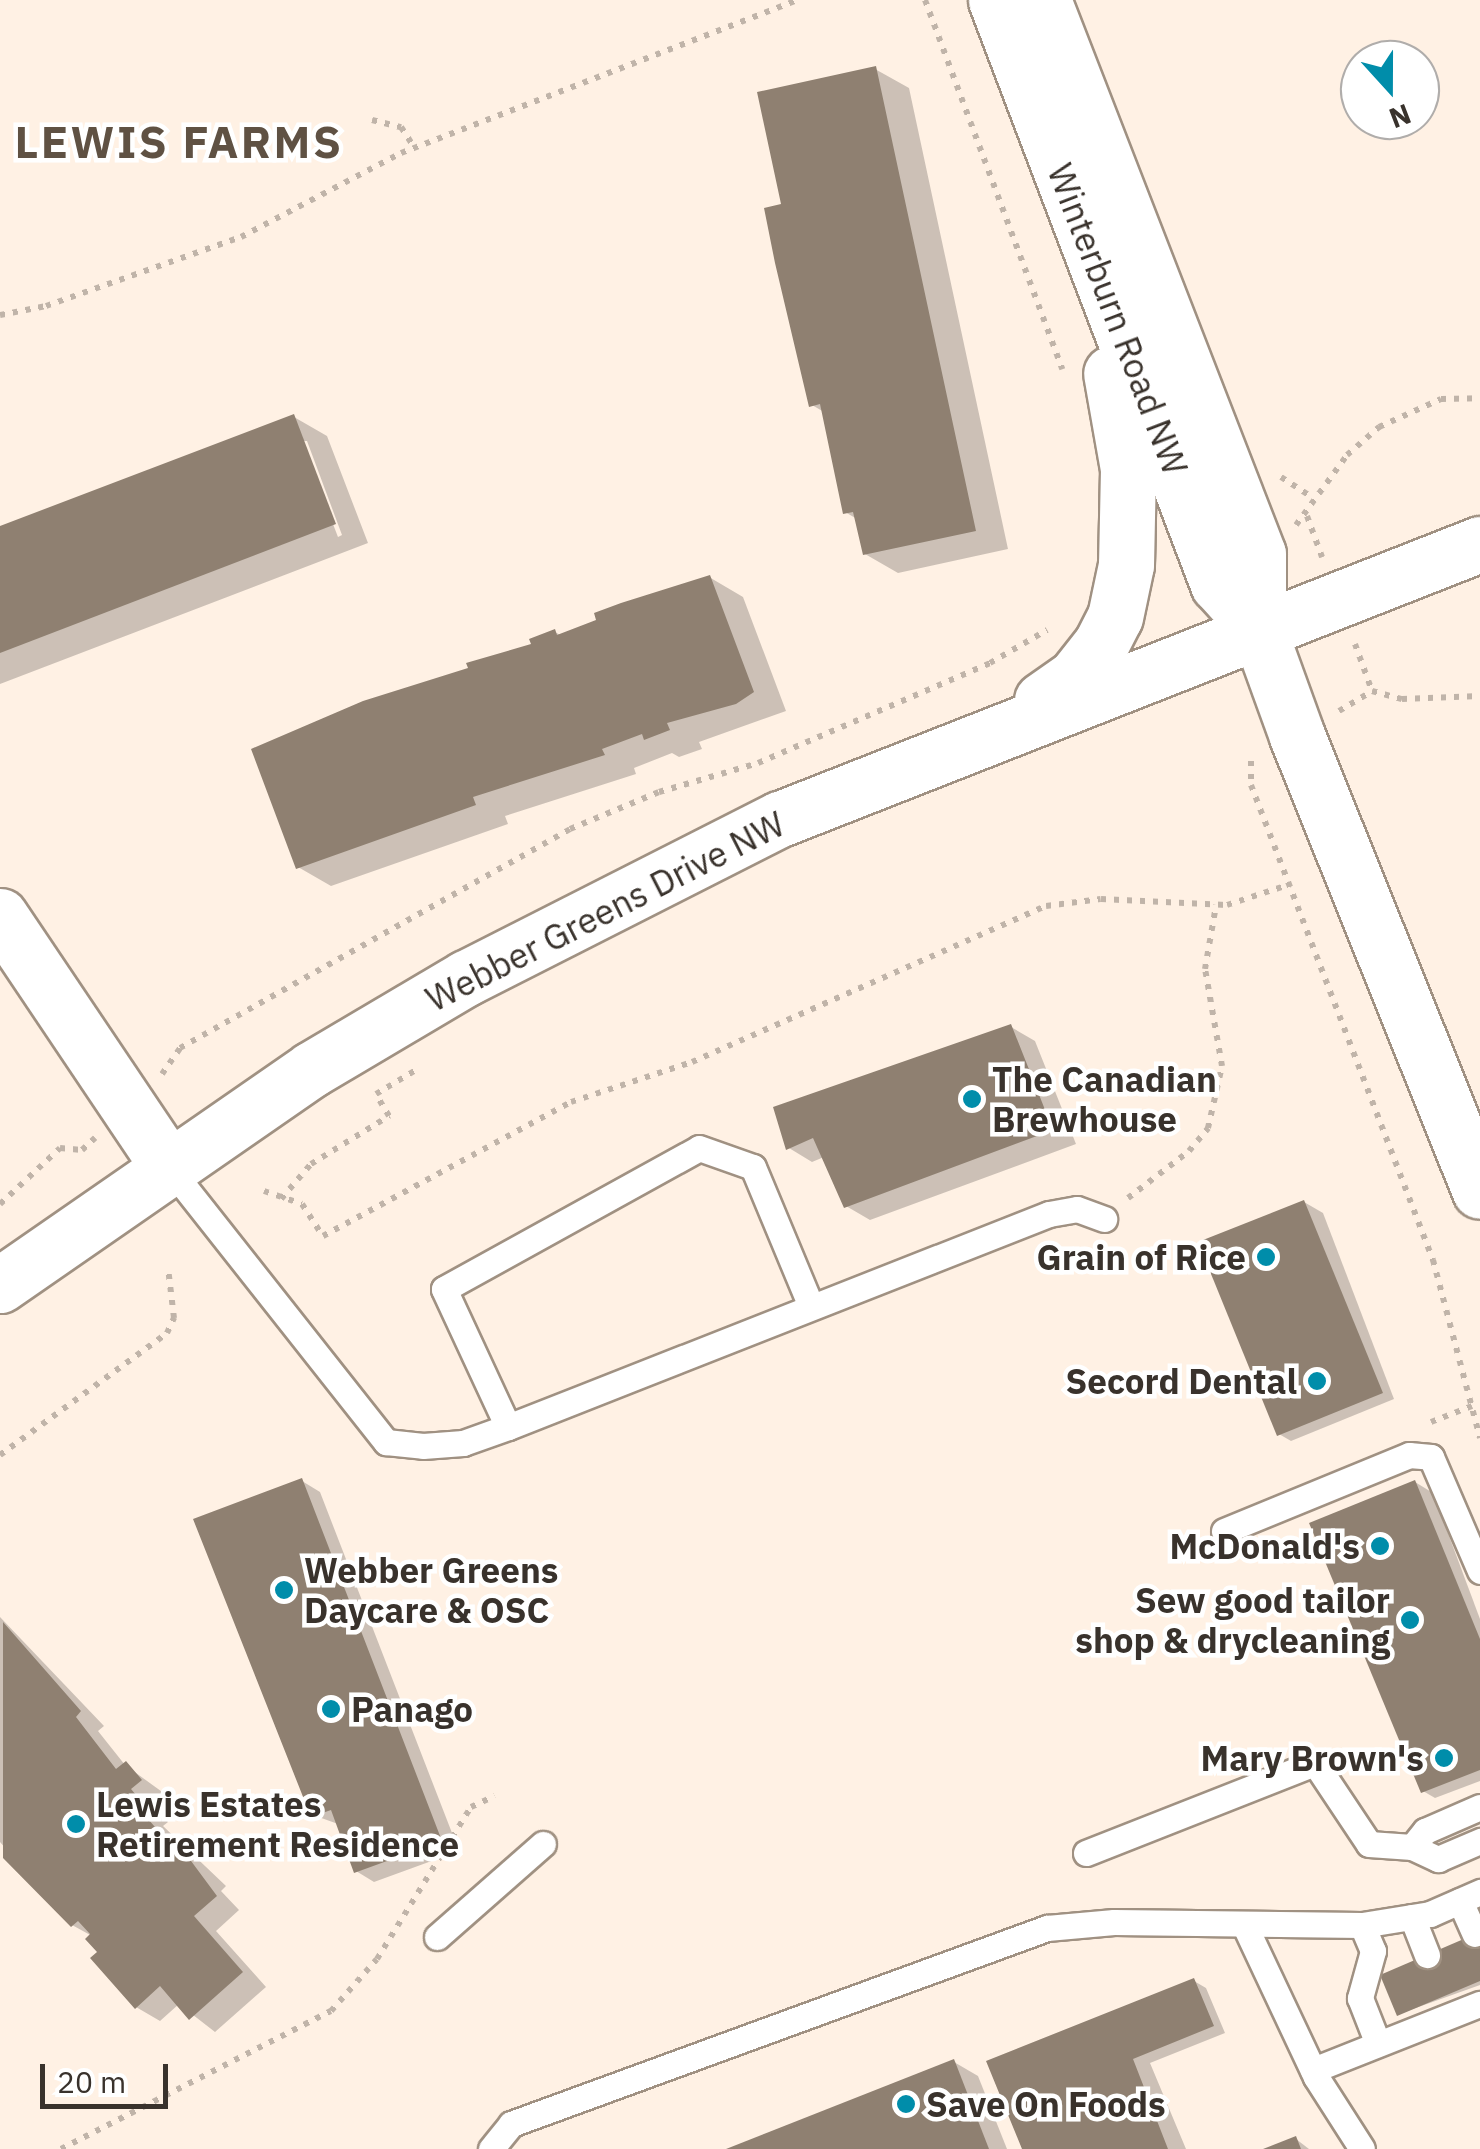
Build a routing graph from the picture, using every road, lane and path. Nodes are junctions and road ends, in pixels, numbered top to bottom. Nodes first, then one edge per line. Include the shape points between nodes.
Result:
1 (798, 0) edge
2 (924, 0) edge
3 (996, 0) edge
4 (1043, 0) edge
5 (372, 120) dead end
6 (414, 148) junction
7 (1075, 206) junction
8 (0, 315) edge
9 (1066, 390) dead end
10 (1480, 398) edge
11 (1307, 516) dead end
12 (1480, 544) edge
13 (1055, 625) dead end
14 (1258, 628) junction
15 (1372, 691) dead end
16 (1480, 696) edge
17 (999, 731) junction
18 (1252, 763) dead end
19 (1290, 884) junction
20 (1216, 905) junction
21 (0, 916) edge
22 (173, 1062) dead end
23 (416, 1070) dead end
24 (82, 1150) dead end
25 (168, 1166) junction
26 (1480, 1191) edge
27 (264, 1192) dead end
28 (281, 1199) junction
29 (0, 1204) edge
30 (1104, 1219) joint
31 (168, 1268) dead end
32 (0, 1285) edge
33 (811, 1306) junction
34 (508, 1427) junction
35 (1480, 1438) edge
36 (0, 1455) edge
37 (1224, 1531) dead end
38 (1480, 1571) edge
39 (495, 1796) dead end
40 (1480, 1808) edge
41 (1480, 1840) edge
42 (543, 1844) dead end
43 (1412, 1846) junction
44 (1086, 1852) dead end
45 (1470, 1896) edge
46 (1412, 1917) junction
47 (1244, 1924) junction
48 (1362, 1926) junction
49 (1474, 1934) dead end
50 (437, 1937) dead end
51 (1428, 1955) dead end
52 (1480, 2004) edge
53 (1378, 2044) junction
54 (1313, 2070) junction
55 (61, 2149) edge
56 (492, 2149) edge
57 (1362, 2149) edge

1 - 6 path
2 - 9 path
3 - 7 main road, Winterburn Road NW
4 - 14 main road, Winterburn Road NW via 1258,554
5 - 6 path via 401,128
6 - 8 path via 240,237 46,306
7 - 14 main road, Winterburn Road NW via 1218,584
7 - 17 main road via 1119,404 1128,469 1126,565 1115,617 1101,644 1075,677
10 - 11 path via 1440,399 1379,427 1320,486
12 - 14 main road, Webber Greens Drive NW
13 - 22 path via 990,663 758,763 659,792 570,829 180,1048
14 - 17 main road, Webber Greens Drive NW
14 - 26 main road, Winterburn Road NW
15 - 16 path via 1402,699
17 - 25 main road, Webber Greens Drive NW via 780,819 466,978 312,1068
18 - 19 path via 1251,785
19 - 20 path
19 - 35 path via 1427,1242
20 - 28 path via 1102,899 1046,906 692,1062 572,1102 323,1236 302,1204
20 - 30 path via 1205,969 1222,1066 1208,1128
21 - 25 main road
23 - 28 path via 376,1094 389,1116 311,1164
24 - 29 path via 60,1148
25 - 32 main road, Webber Greens Drive NW
25 - 34 lane via 386,1442 463,1443
27 - 28 path
30 - 33 lane via 1078,1209 1049,1214
31 - 36 path via 174,1318 167,1333
33 - 34 lane
33 - 34 lane via 754,1167 700,1148 444,1289
37 - 38 lane via 1409,1456 1431,1458
39 - 55 path via 471,1807 377,1959 331,2012
40 - 43 lane via 1424,1831
41 - 43 lane via 1438,1859
42 - 50 lane
43 - 44 lane via 1369,1844 1315,1763
45 - 46 lane
45 - 49 lane
46 - 48 lane
46 - 51 lane
47 - 48 lane
47 - 54 lane
47 - 56 lane via 1047,1928 511,2124
48 - 53 lane via 1373,1951 1360,1998
52 - 53 lane via 1448,2006
53 - 54 lane
54 - 57 lane

